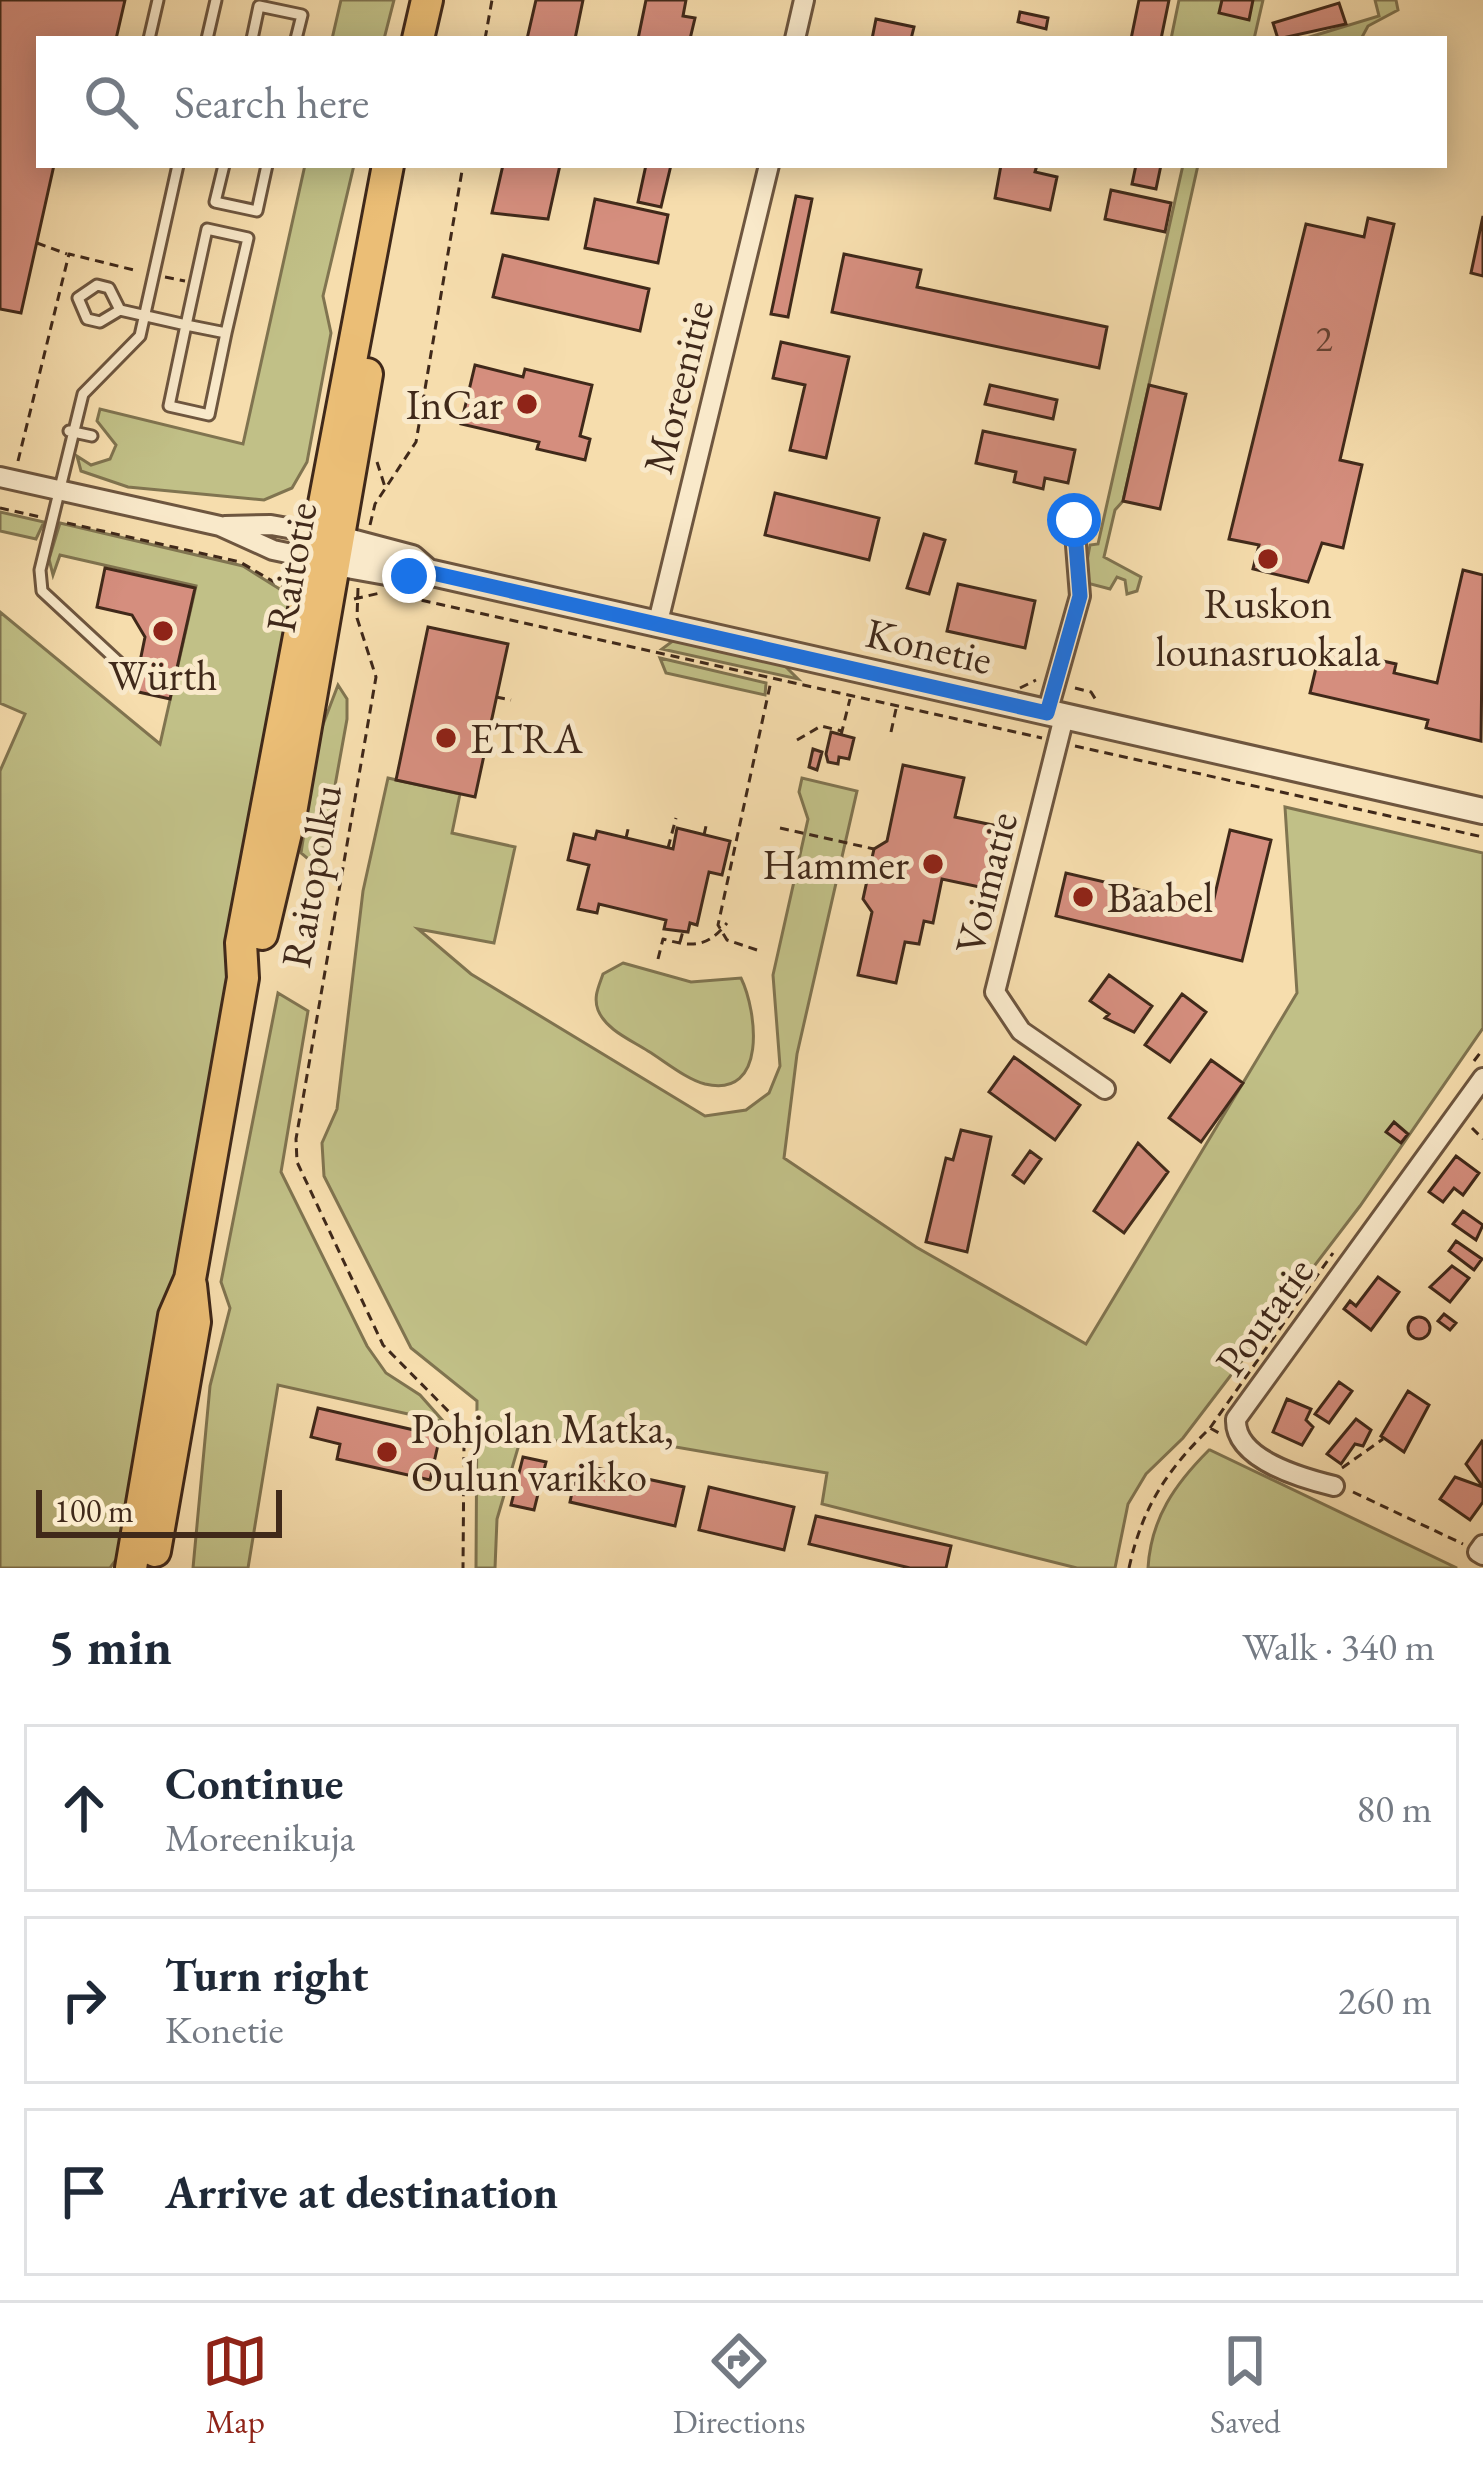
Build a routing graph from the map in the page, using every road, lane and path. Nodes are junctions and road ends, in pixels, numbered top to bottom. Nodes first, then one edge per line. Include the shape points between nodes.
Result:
1 (158, 0) edge
2 (216, 0) edge
3 (427, 0) edge
4 (492, 0) edge
5 (804, 0) edge
6 (150, 36) edge
7 (208, 36) edge
8 (253, 36) edge
9 (297, 36) edge
10 (419, 36) edge
11 (486, 36) edge
12 (797, 36) edge
13 (177, 168) edge
14 (223, 168) edge
15 (266, 168) edge
16 (393, 168) edge
17 (463, 168) edge
18 (768, 168) edge
19 (37, 243) dead end
20 (69, 254) junction
21 (154, 274) junction
22 (195, 284) junction
23 (120, 310) junction
24 (144, 316) junction
25 (186, 326) junction
26 (226, 333) junction
27 (69, 431) junction
28 (92, 436) dead end
29 (7, 478) edge
30 (57, 489) junction
31 (0, 508) edge
32 (8, 510) junction
33 (50, 520) junction
34 (1074, 520) dead end
35 (338, 551) junction
36 (330, 596) junction
37 (657, 626) junction
38 (125, 668) dead end
39 (771, 679) junction
40 (496, 697) dead end
41 (850, 697) junction
42 (512, 700) dead end
43 (896, 707) junction
44 (1056, 724) junction
45 (890, 732) dead end
46 (797, 740) dead end
47 (1483, 811) edge
48 (676, 818) dead end
49 (629, 825) dead end
50 (706, 826) dead end
51 (780, 828) dead end
52 (704, 835) dead end
53 (1483, 837) edge
54 (626, 838) dead end
55 (668, 848) dead end
56 (874, 849) dead end
57 (727, 922) dead end
58 (683, 931) dead end
59 (720, 932) junction
60 (680, 943) junction
61 (757, 950) dead end
62 (658, 959) dead end
63 (1483, 1078) edge
64 (1105, 1089) dead end
65 (1472, 1128) dead end
66 (1483, 1139) edge
67 (190, 1279) junction
68 (1238, 1439) junction
69 (1383, 1439) dead end
70 (1330, 1464) dead end
71 (1334, 1486) joint
72 (1481, 1551) edge
73 (131, 1568) edge
74 (152, 1568) edge
75 (463, 1568) edge
76 (1130, 1568) edge

1 - 6 lane
2 - 7 lane
3 - 10 main road
4 - 11 path
5 - 12 street
8 - 9 lane via 259,6 302,15
13 - 21 lane
14 - 15 lane via 215,202 257,212
16 - 35 main road, Raitotie via 399,191
17 - 35 path, Raitopolku via 416,442
18 - 37 street, Moreenitie
19 - 20 path
20 - 21 path
20 - 29 path
21 - 22 path
21 - 24 lane
22 - 25 lane
22 - 26 lane via 207,229 248,238
23 - 23 lane via 110,288 97,285 78,298 87,319 100,322
23 - 24 lane
24 - 25 lane
24 - 27 lane via 140,336 82,394
25 - 26 lane
25 - 26 lane via 170,406 209,415
27 - 28 lane
27 - 30 lane
29 - 30 street
29 - 32 path
30 - 33 lane
30 - 35 street via 220,526 273,550
31 - 32 path
32 - 33 path
33 - 36 path via 239,562 274,584
33 - 38 lane via 42,591
34 - 44 street, Voimatie via 1080,596
35 - 36 main road, Raitotie
35 - 36 path, Raitopolku
35 - 37 street, Konetie via 409,576 428,572
36 - 39 path via 392,594
36 - 67 main road, Raitotie via 241,943 243,978
36 - 75 path, Raitopolku via 357,618 376,676 297,1162 383,1345 458,1421
37 - 44 street, Konetie
39 - 41 path
39 - 59 path
40 - 42 path
41 - 43 path
41 - 46 path via 841,733 821,726
43 - 44 path
43 - 45 path
44 - 47 street, Konetie
44 - 53 path
44 - 64 street, Voimatie via 995,992 1021,1031
48 - 55 path
49 - 54 path
50 - 52 path
51 - 56 path
57 - 59 path
58 - 60 path
59 - 60 path via 694,946
59 - 61 path
60 - 62 path via 664,938
63 - 68 street, Poutatie via 1242,1407
65 - 66 path
67 - 73 main road, Raitotie via 174,1316
67 - 74 main road, Raitotie via 195,1322
68 - 71 street, Poutatie via 1251,1453
68 - 76 path via 1210,1428 1173,1467 1144,1511
69 - 70 path via 1339,1470
71 - 72 path

